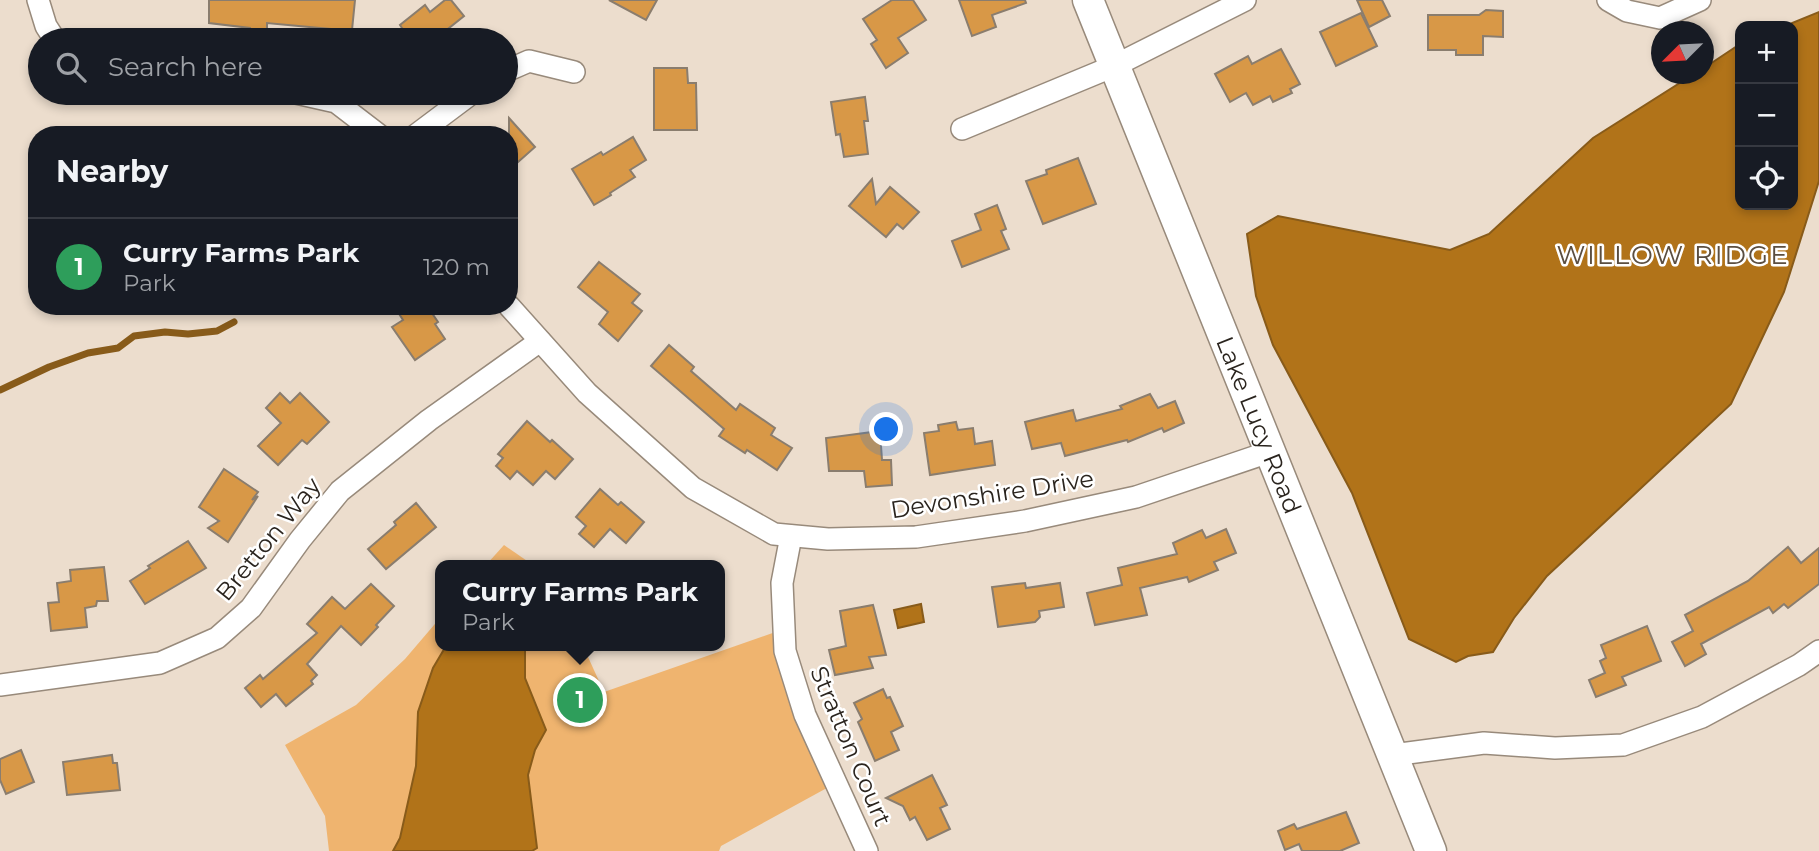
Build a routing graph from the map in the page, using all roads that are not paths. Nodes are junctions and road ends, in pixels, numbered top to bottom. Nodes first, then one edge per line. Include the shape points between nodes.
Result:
1 (37, 0) edge
2 (1088, 0) edge
3 (1245, 0) edge
4 (1608, 0) edge
5 (1700, 0) edge
6 (47, 28) edge
7 (518, 66) edge
8 (1115, 66) junction
9 (574, 72) dead end
10 (340, 105) edge
11 (456, 105) edge
12 (367, 126) edge
13 (428, 126) edge
14 (962, 129) dead end
15 (517, 315) edge
16 (540, 341) junction
17 (1269, 452) junction
18 (791, 536) junction
19 (1819, 651) edge
20 (0, 685) edge
21 (1393, 755) junction
22 (867, 851) edge
23 (1431, 851) edge

1 - 6 street
2 - 8 street, Lake Lucy Road
3 - 8 street
4 - 5 street via 1627,11 1660,18
7 - 9 street via 529,61
8 - 14 street
8 - 17 street, Lake Lucy Road
10 - 12 street
11 - 13 street
15 - 16 street, Devonshire Drive
16 - 18 street, Devonshire Drive via 586,393 693,488 774,534
16 - 20 street, Bretton Way via 340,491 251,607 217,638 160,663
17 - 18 street, Devonshire Drive via 1136,497 1025,521 916,537
17 - 21 street, Lake Lucy Road
18 - 22 street, Stratton Court via 782,583 785,651 805,715
19 - 21 street via 1702,717 1623,745 1555,748 1484,743
21 - 23 street, Lake Lucy Road

